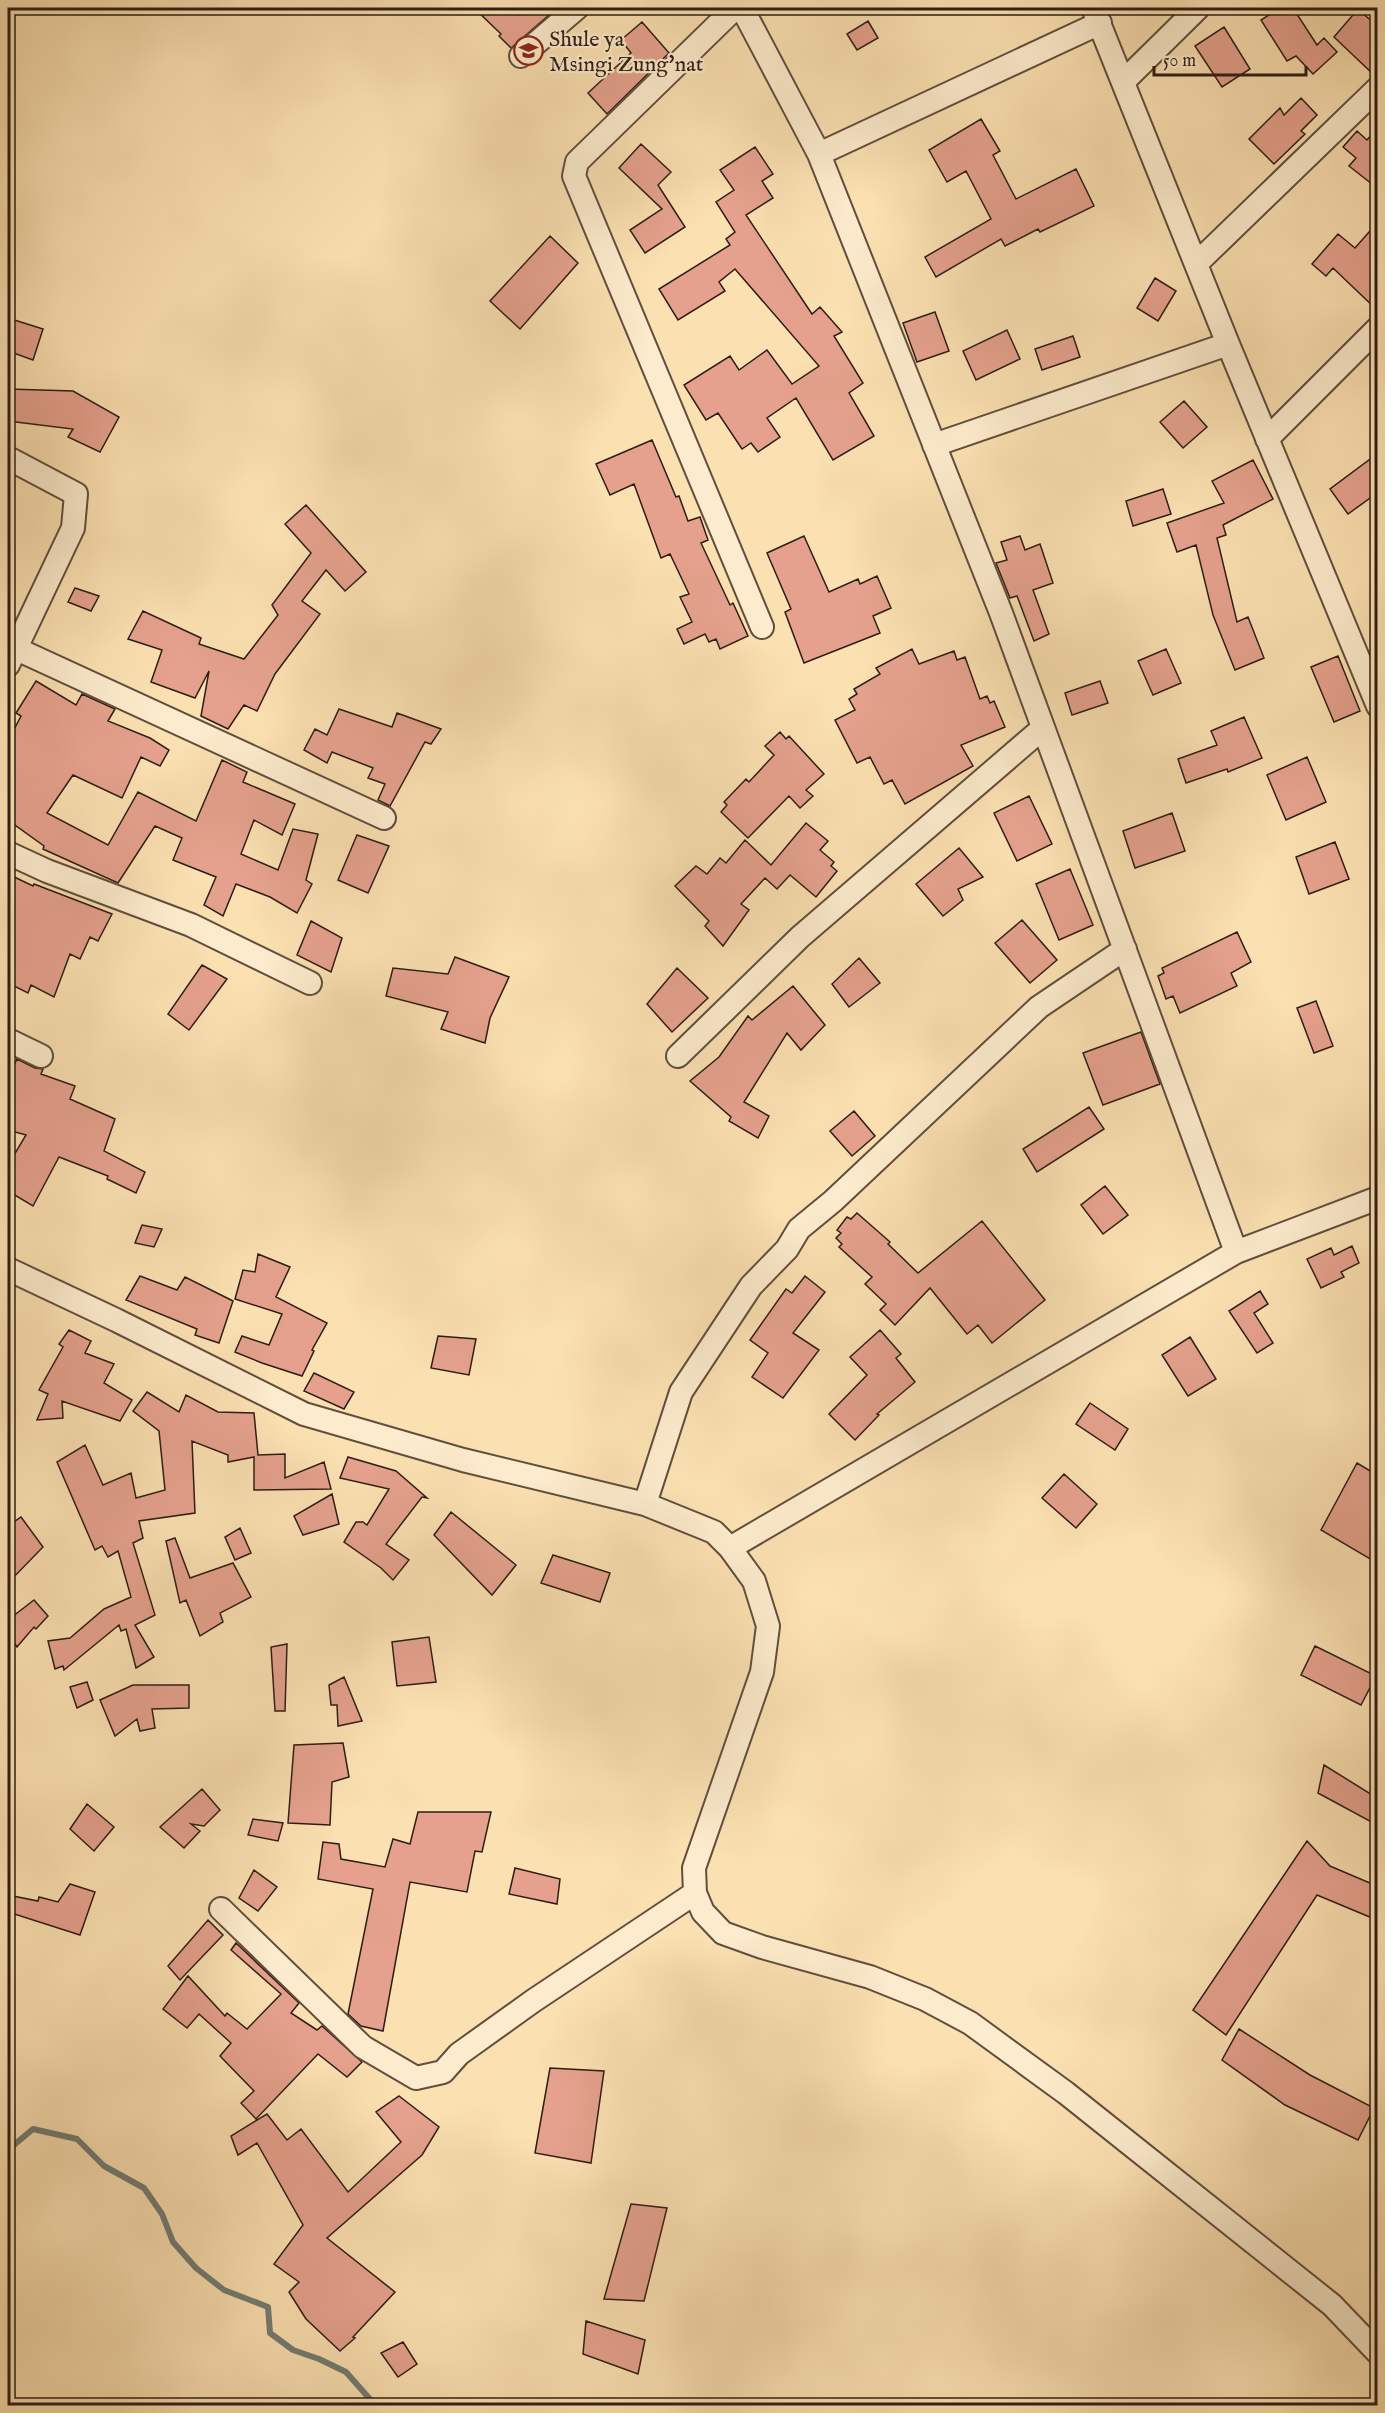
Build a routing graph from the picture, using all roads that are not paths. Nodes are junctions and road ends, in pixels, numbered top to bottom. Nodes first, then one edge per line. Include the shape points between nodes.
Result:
1 (577, 8) edge
2 (735, 8) edge
3 (742, 8) edge
4 (1198, 8) edge
5 (1096, 15) edge
6 (521, 56) dead end
7 (1123, 82) junction
8 (1377, 88) edge
9 (819, 154) junction
10 (1196, 264) junction
11 (1377, 328) edge
12 (1228, 344) junction
13 (1267, 439) junction
14 (934, 445) junction
15 (8, 458) edge
16 (762, 627) dead end
17 (10, 653) edge
18 (1370, 661) edge
19 (1377, 706) edge
20 (1043, 728) junction
21 (384, 818) dead end
22 (8, 853) edge
23 (1125, 950) junction
24 (310, 982) dead end
25 (8, 1040) edge
26 (41, 1056) dead end
27 (678, 1056) dead end
28 (1377, 1198) edge
29 (1236, 1252) junction
30 (8, 1269) edge
31 (645, 1504) junction
32 (730, 1548) junction
33 (694, 1893) junction
34 (221, 1910) dead end
35 (1377, 2353) edge

1 - 6 street
2 - 16 street via 577,162 574,176
3 - 9 street
4 - 7 street
5 - 7 street
5 - 9 street
7 - 10 street
8 - 10 street
9 - 14 street
10 - 12 street
11 - 13 street
12 - 13 street
12 - 14 street
13 - 18 street
14 - 20 street
15 - 17 street via 76,494 73,528
17 - 21 street
18 - 19 street
20 - 23 street
20 - 27 street via 800,937
22 - 24 street via 191,924
23 - 29 street
23 - 31 street via 1039,1007 799,1229 787,1250 751,1286 681,1392
25 - 26 street
28 - 29 street
29 - 32 street
30 - 31 street via 304,1414 463,1460
31 - 32 street via 714,1532
32 - 33 street via 754,1581 768,1626 762,1672 694,1868
33 - 34 street via 523,2008 459,2054 443,2072 416,2078 363,2047
33 - 35 street via 703,1912 723,1933 870,1977 970,2023 1066,2093 1332,2305

